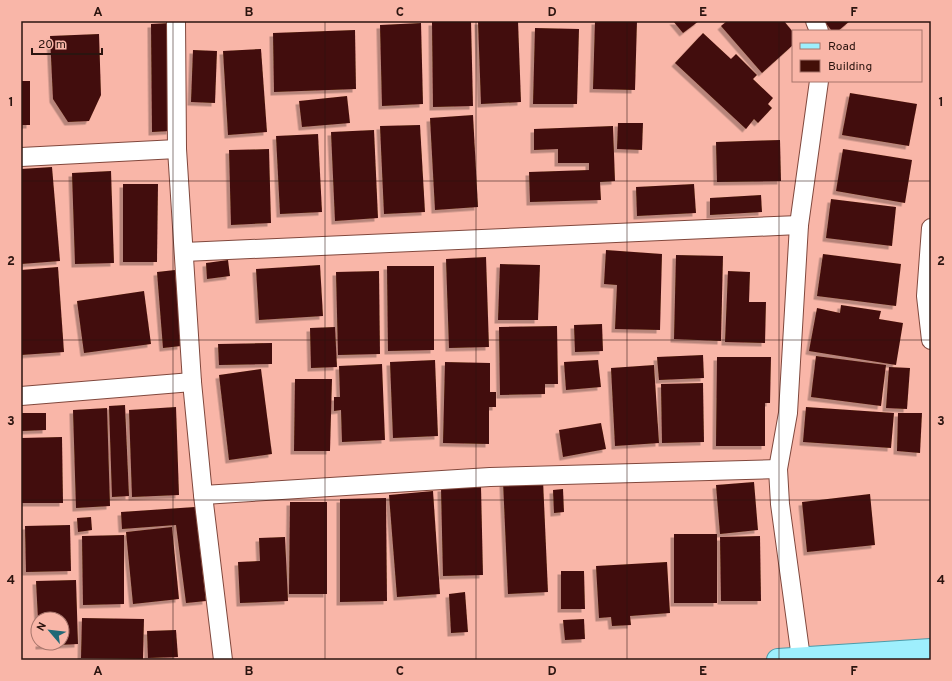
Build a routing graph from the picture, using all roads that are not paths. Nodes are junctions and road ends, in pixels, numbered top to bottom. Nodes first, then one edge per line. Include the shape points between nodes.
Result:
1 (176, 21) edge
2 (819, 82) edge
3 (177, 149) junction
4 (21, 157) edge
5 (799, 225) junction
6 (931, 228) edge
7 (184, 252) junction
8 (930, 318) edge
9 (931, 340) edge
10 (192, 382) junction
11 (21, 396) edge
12 (778, 469) junction
13 (203, 495) junction
14 (931, 650) edge
15 (802, 658) junction
16 (223, 660) edge
17 (778, 660) edge

1 - 3 street
2 - 5 street
3 - 4 street
3 - 7 street
5 - 7 street
5 - 12 street via 788,413
6 - 8 street via 926,296
7 - 10 street
8 - 9 street
10 - 11 street
10 - 13 street
12 - 13 street via 490,477
12 - 15 street via 780,504
13 - 16 street
14 - 15 main road
15 - 17 main road

